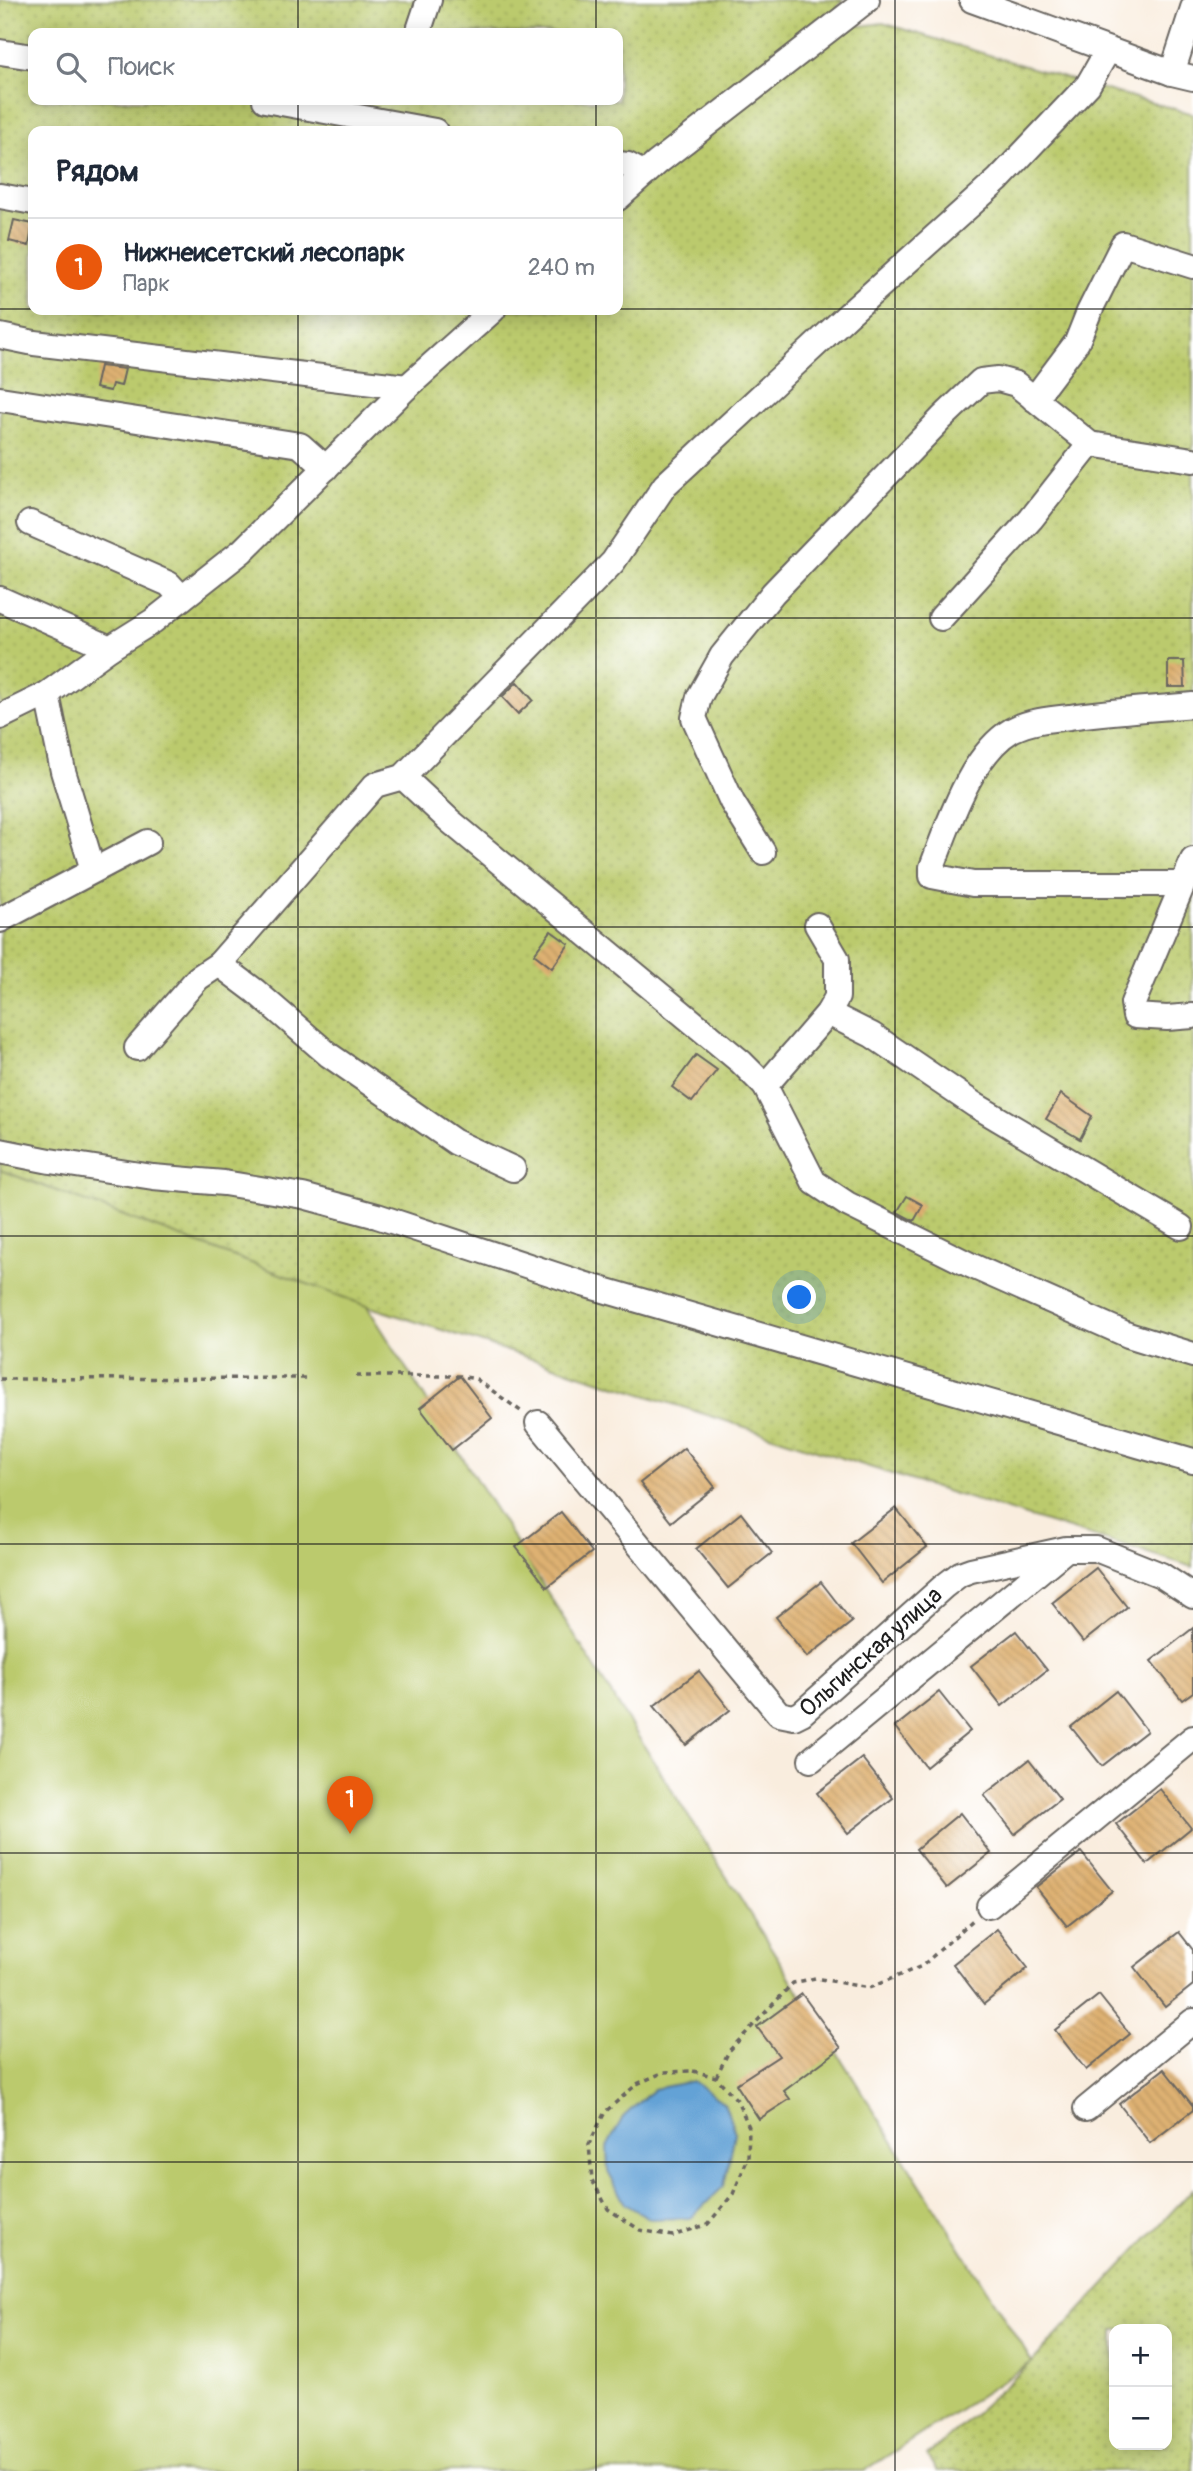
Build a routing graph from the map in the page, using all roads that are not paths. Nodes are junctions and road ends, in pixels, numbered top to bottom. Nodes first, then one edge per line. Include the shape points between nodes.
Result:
1 (429, 0) edge
2 (867, 0) edge
3 (972, 0) edge
4 (1193, 8) edge
5 (420, 28) edge
6 (1108, 50) junction
7 (0, 52) edge
8 (28, 57) edge
9 (1182, 76) edge
10 (292, 105) edge
11 (408, 126) edge
12 (623, 164) edge
13 (646, 174) junction
14 (623, 194) edge
15 (0, 196) edge
16 (28, 201) edge
17 (1193, 265) edge
18 (487, 315) edge
19 (0, 336) edge
20 (407, 387) junction
21 (0, 399) edge
22 (1034, 399) junction
23 (1090, 443) junction
24 (1193, 460) edge
25 (326, 468) junction
26 (30, 523) dead end
27 (182, 598) junction
28 (0, 599) edge
29 (940, 618) dead end
30 (110, 648) junction
31 (47, 694) junction
32 (1193, 705) edge
33 (0, 717) edge
34 (403, 777) junction
35 (148, 842) dead end
36 (763, 852) dead end
37 (1193, 860) edge
38 (93, 870) junction
39 (1182, 884) junction
40 (0, 920) edge
41 (817, 925) dead end
42 (219, 964) junction
43 (828, 1013) junction
44 (1193, 1016) edge
45 (137, 1048) dead end
46 (765, 1086) junction
47 (0, 1151) edge
48 (513, 1169) dead end
49 (1181, 1227) dead end
50 (1193, 1355) edge
51 (538, 1423) road end
52 (1193, 1461) edge
53 (1066, 1549) junction
54 (1193, 1597) edge
55 (1193, 1738) edge
56 (811, 1760) dead end
57 (989, 1906) road end
58 (1193, 2021) edge
59 (1086, 2109) dead end

1 - 5 street
2 - 13 street
3 - 6 street
4 - 9 street
6 - 9 street
6 - 34 street via 1088,85 998,180 665,485 613,562
7 - 8 street
10 - 11 street
12 - 13 street
13 - 14 street
15 - 16 street
17 - 22 street via 1123,244 1077,342
18 - 20 street
19 - 20 street
20 - 25 street
21 - 25 street via 300,444
22 - 23 street
22 - 36 street via 1016,384 981,381 774,593 722,656 699,697 694,718 732,802
23 - 24 street
23 - 29 street via 1031,519
25 - 27 street via 242,551
26 - 27 street via 169,584
27 - 30 street
28 - 30 street
30 - 31 street
31 - 33 street
31 - 38 street via 63,771
32 - 39 street via 1044,720 1013,730 992,747 957,801 932,867 932,876 973,884
34 - 42 street via 375,785
34 - 46 street
35 - 38 street
37 - 39 street
38 - 40 street
39 - 44 street via 1133,1003 1136,1016
41 - 43 street via 838,959 837,997
42 - 45 street via 198,978
42 - 48 street via 329,1055 455,1142
43 - 46 street
43 - 49 street via 872,1035 975,1105
46 - 50 street via 814,1182 847,1204 1128,1335
47 - 52 street via 303,1196 583,1284
51 - 53 street, Ольгинская улица via 779,1714 787,1717 802,1713 952,1579 971,1570
53 - 54 street, Ольгинская улица via 1096,1549 1150,1570
53 - 56 street
55 - 57 street
58 - 59 street

